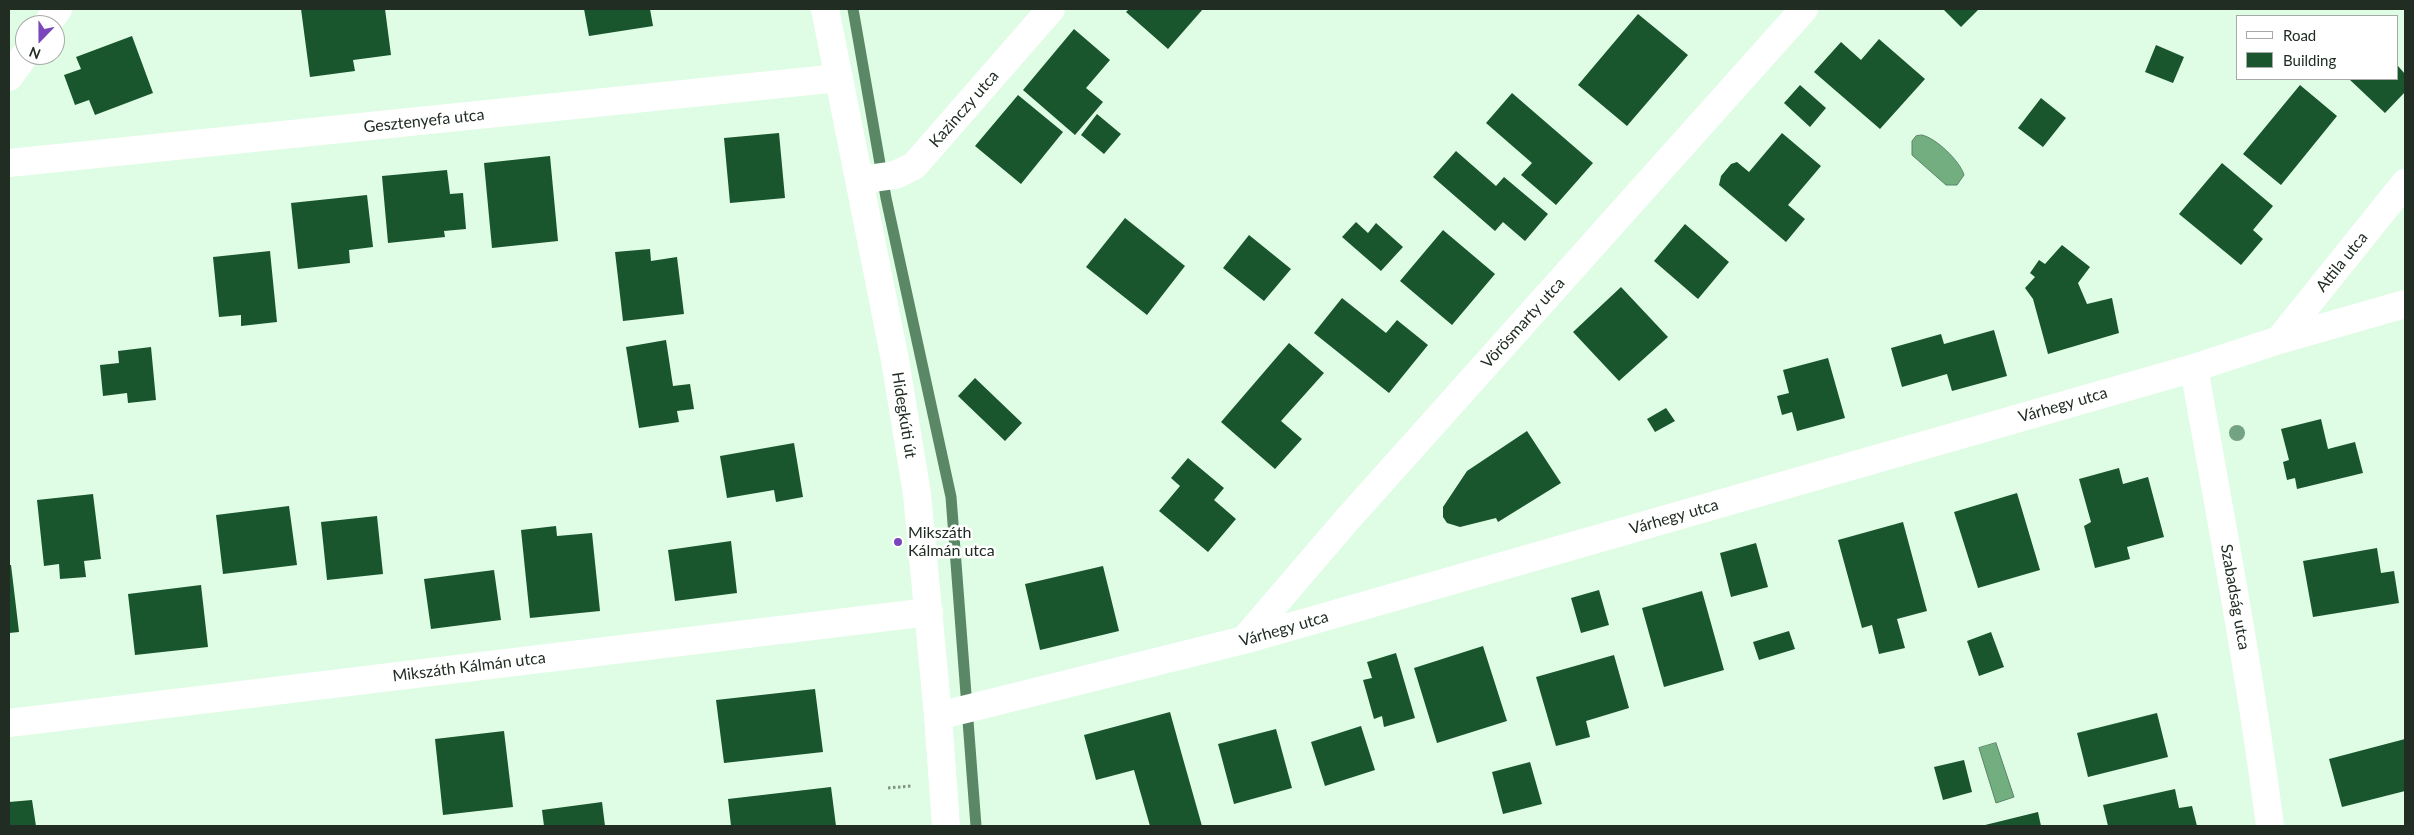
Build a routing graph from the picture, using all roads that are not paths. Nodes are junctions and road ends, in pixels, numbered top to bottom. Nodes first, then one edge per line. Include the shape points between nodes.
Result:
1 (825, 9) edge
2 (1051, 9) edge
3 (1804, 9) edge
4 (18, 65) edge
5 (9, 77) edge
6 (839, 78) junction
7 (9, 163) edge
8 (874, 178) junction
9 (2405, 183) edge
10 (2405, 304) edge
11 (2279, 340) junction
12 (2194, 368) junction
13 (928, 612) junction
14 (1244, 640) junction
15 (956, 712) junction
16 (9, 723) edge
17 (946, 826) edge
18 (2270, 826) edge

1 - 6 street, Hidegkúti út
2 - 8 street, Kazinczy utca via 914,166
3 - 14 street, Vörösmarty utca via 1345,522
4 - 5 street
6 - 7 street, Gesztenyefa utca
6 - 8 street, Hidegkúti út
8 - 13 street, Hidegkúti út via 895,360 916,494
9 - 11 street, Attila utca
10 - 11 street, Várhegy utca
11 - 12 street, Várhegy utca
12 - 14 street, Várhegy utca
12 - 18 street, Szabadság utca via 2243,642
13 - 15 street, Hidegkúti út
13 - 16 street, Mikszáth Kálmán utca
14 - 15 street, Várhegy utca
15 - 17 street, Hidegkúti út

